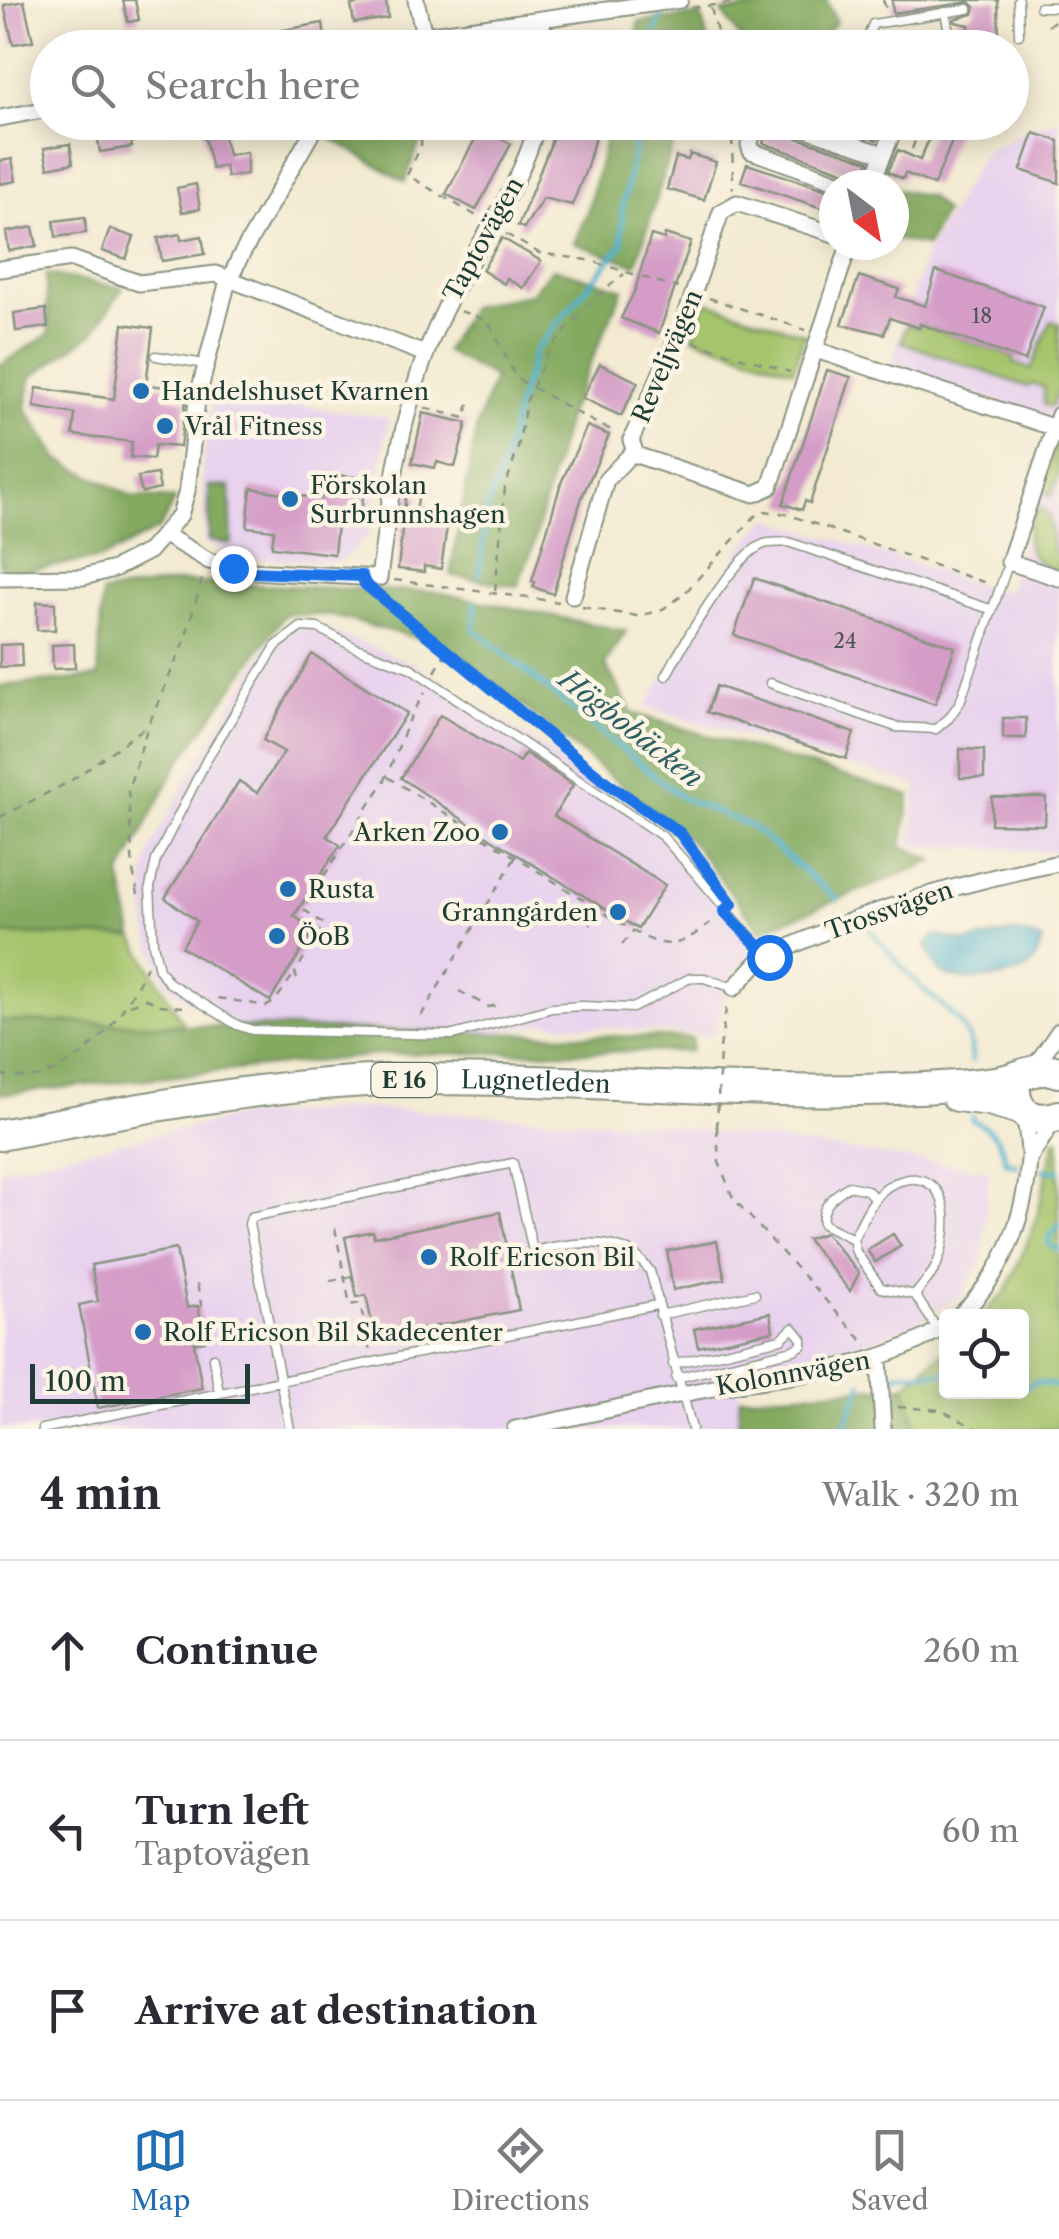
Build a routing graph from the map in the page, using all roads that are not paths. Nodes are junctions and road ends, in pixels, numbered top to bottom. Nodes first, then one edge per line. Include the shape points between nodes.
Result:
1 (416, 0) edge
2 (680, 0) edge
3 (1018, 0) edge
4 (1040, 7) dead end
5 (1059, 7) edge
6 (968, 9) dead end
7 (946, 12) junction
8 (542, 20) junction
9 (423, 30) edge
10 (463, 30) edge
11 (543, 30) edge
12 (870, 30) edge
13 (949, 30) edge
14 (1019, 30) edge
15 (30, 112) edge
16 (0, 118) edge
17 (308, 140) edge
18 (532, 140) edge
19 (751, 140) edge
20 (841, 140) edge
21 (889, 140) edge
22 (883, 154) junction
23 (876, 170) edge
24 (819, 175) edge
25 (819, 229) edge
26 (843, 260) edge
27 (0, 269) edge
28 (229, 279) junction
29 (816, 350) junction
30 (425, 354) junction
31 (156, 356) dead end
32 (205, 364) junction
33 (1057, 422) edge
34 (633, 452) junction
35 (164, 535) junction
36 (1009, 562) junction
37 (0, 578) edge
38 (1059, 578) edge
39 (574, 596) dead end
40 (990, 609) junction
41 (666, 676) dead end
42 (770, 683) dead end
43 (1059, 863) edge
44 (769, 957) junction
45 (734, 988) joint
46 (1059, 1031) edge
47 (1039, 1072) edge
48 (894, 1089) junction
49 (1022, 1111) junction
50 (1058, 1116) edge
51 (0, 1135) edge
52 (1029, 1159) junction
53 (875, 1199) junction
54 (853, 1239) junction
55 (755, 1294) dead end
56 (914, 1295) junction
57 (965, 1309) edge
58 (658, 1310) junction
59 (939, 1324) edge
60 (939, 1329) edge
61 (213, 1358) road end
62 (879, 1358) junction
63 (673, 1364) junction
64 (280, 1380) junction
65 (678, 1386) junction
66 (220, 1392) junction
67 (42, 1429) edge
68 (290, 1429) edge
69 (515, 1429) edge
70 (692, 1429) edge
71 (883, 1429) edge

1 - 9 street
2 - 8 street
3 - 14 lane
4 - 5 lane
6 - 7 lane
7 - 12 lane via 873,24
7 - 13 lane
8 - 10 street
8 - 11 street
15 - 16 street
17 - 28 street
18 - 30 street, Taptovägen
19 - 24 street via 751,152
20 - 22 street
21 - 22 street
22 - 23 street
25 - 34 street, Reveljvägen via 737,203 723,209 631,440
26 - 29 street, Reveljvägen
27 - 28 street via 72,259 139,283 207,274
28 - 30 street
28 - 32 street
29 - 33 street
29 - 34 street, Reveljvägen via 774,480 763,492
30 - 35 street, Taptovägen via 392,483 380,578 250,572 209,561
31 - 32 lane
32 - 35 street via 184,507
33 - 36 street
34 - 39 street via 606,480
35 - 37 street via 149,551 99,574
36 - 38 street
36 - 40 lane
40 - 41 lane via 788,542 764,544 696,619
40 - 42 lane via 960,702 936,729 896,727
43 - 44 street, Trossvägen via 945,888
44 - 45 street, Trossvägen
44 - 45 lane via 662,836 411,668 318,628 301,627 276,646 208,757 156,860 150,902 159,969 168,982 237,1025 282,1033 454,1035 538,1011 633,1008 690,978
46 - 47 street
47 - 48 highway, Lugnetleden / E 16
47 - 49 highway via 1017,1083
48 - 49 highway, Lugnetleden / E 16 via 989,1100
48 - 51 highway, Lugnetleden / E 16 via 390,1080 292,1086
49 - 50 highway, E 16 via 1038,1119
49 - 52 street
50 - 52 street
52 - 57 street via 1002,1264
53 - 54 lane
53 - 54 lane via 849,1186 826,1206 823,1224
53 - 56 lane via 909,1178 938,1190 944,1204 936,1267
54 - 56 lane via 881,1288
55 - 58 lane
56 - 59 lane
58 - 63 lane
58 - 64 lane
58 - 64 lane via 650,1270 632,1253 583,1244 533,1251 514,1163 251,1217
60 - 62 street, Kolonnvägen
61 - 66 lane
62 - 65 street, Kolonnvägen
62 - 71 street
63 - 65 lane
63 - 65 lane via 781,1339 794,1328 802,1339 794,1350
64 - 66 lane
64 - 68 lane
65 - 69 street, Kolonnvägen
65 - 70 lane
66 - 67 lane

